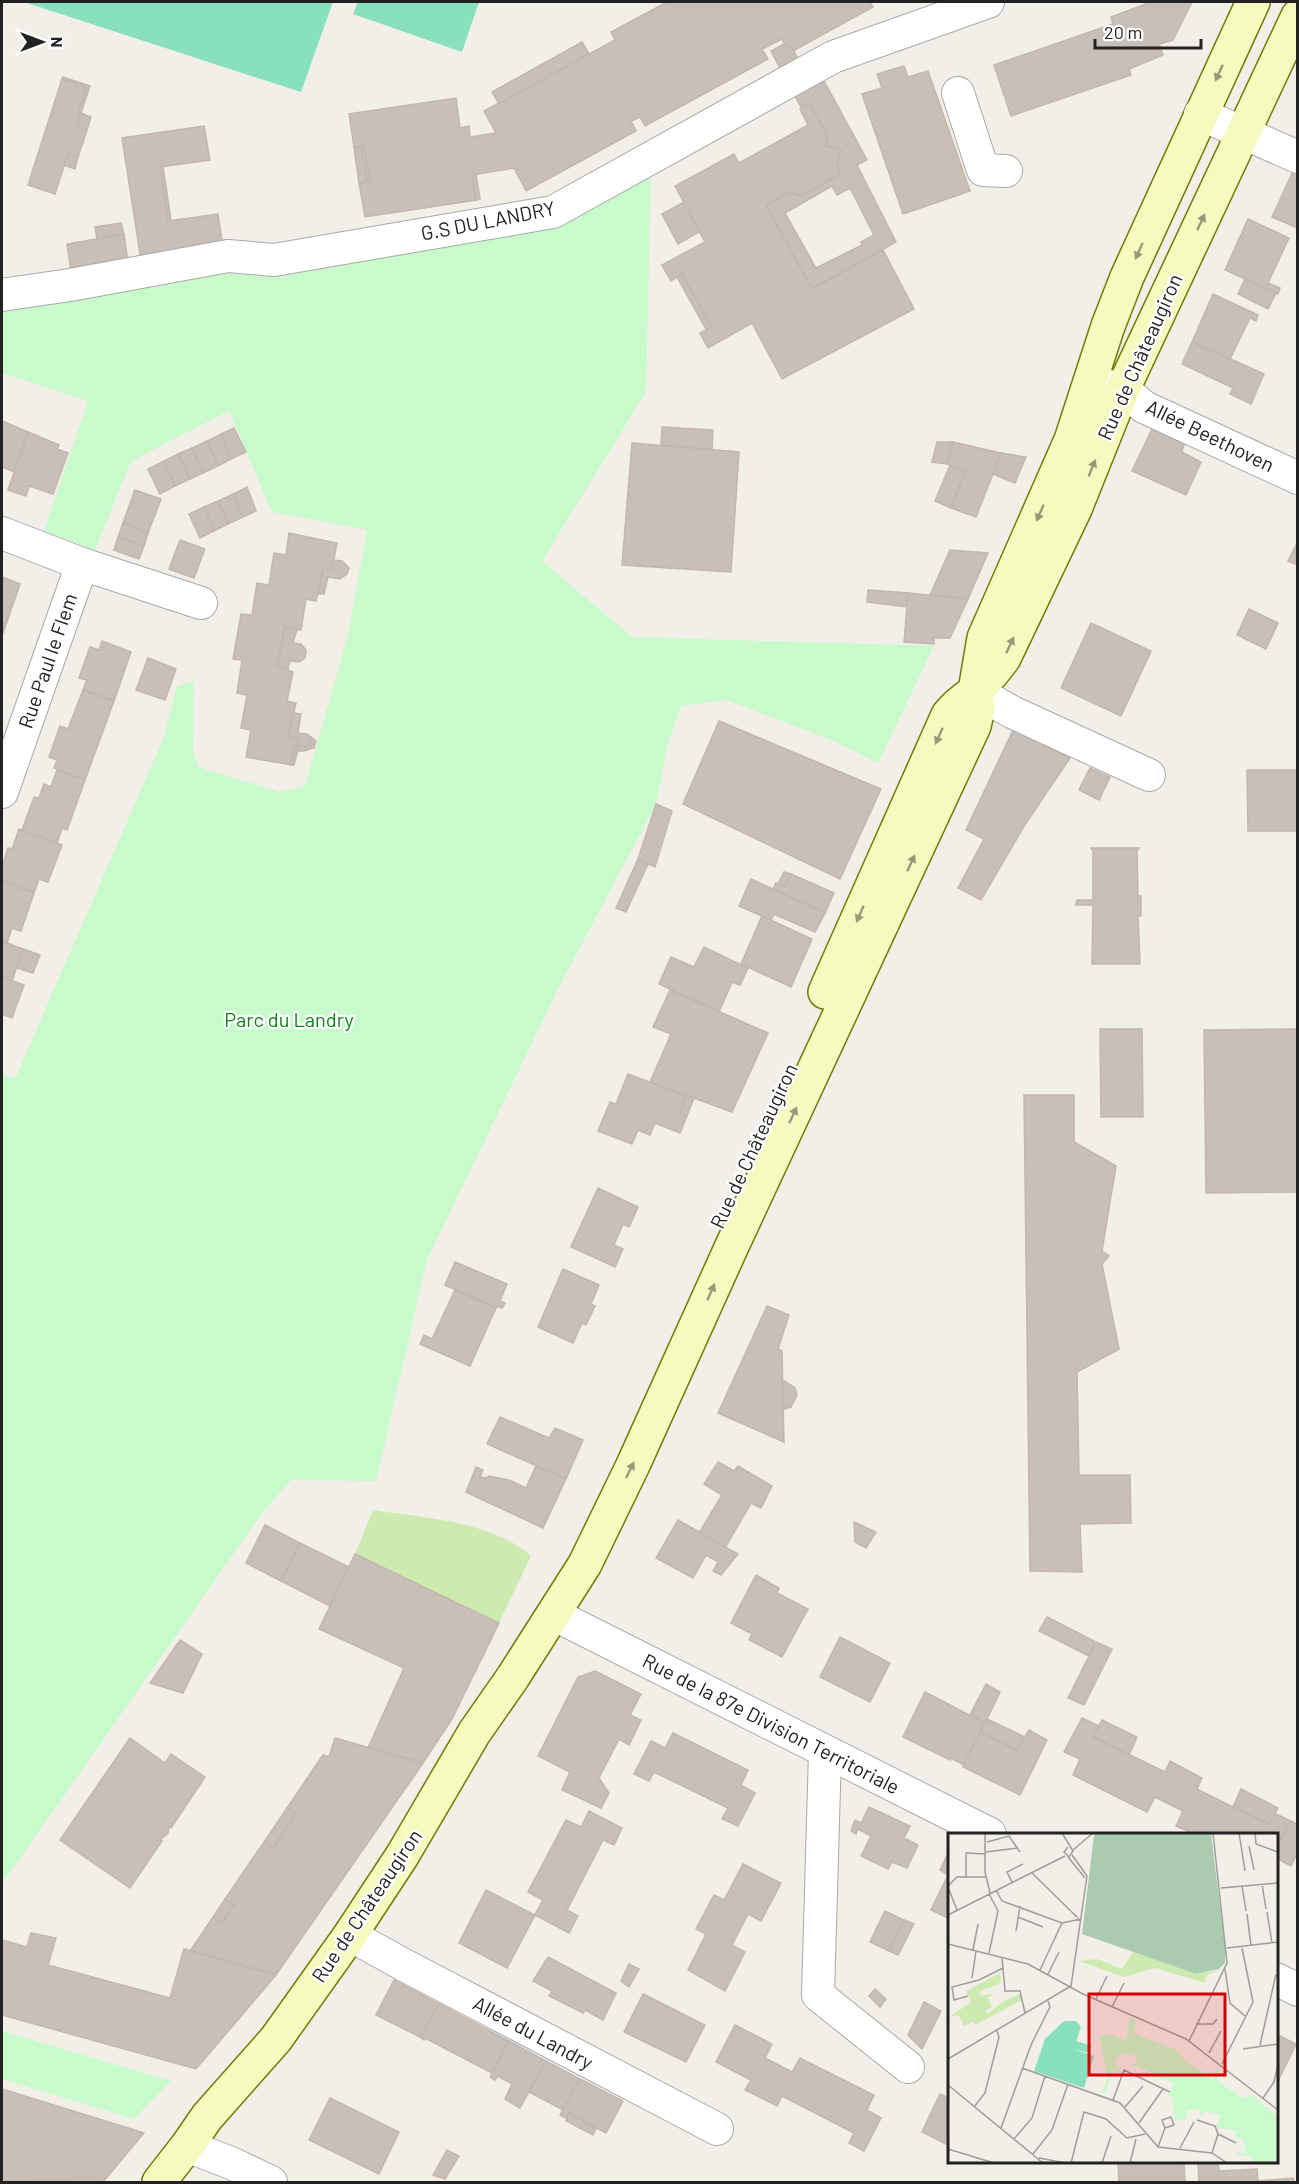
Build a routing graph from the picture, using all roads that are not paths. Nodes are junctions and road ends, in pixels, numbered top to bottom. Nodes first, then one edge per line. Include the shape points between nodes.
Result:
1 (988, 2) edge
2 (1253, 2) edge
3 (1298, 16) edge
4 (958, 93) dead end
5 (1200, 114) junction
6 (1244, 133) junction
7 (1298, 156) edge
8 (1006, 171) dead end
9 (2, 295) edge
10 (1090, 382) junction
11 (1123, 389) junction
12 (1298, 478) edge
13 (2, 533) edge
14 (82, 564) junction
15 (201, 603) dead end
16 (975, 691) junction
17 (1149, 775) dead end
18 (2, 792) edge
19 (553, 1614) junction
20 (825, 1752) junction
21 (988, 1833) edge
22 (350, 1935) junction
23 (1278, 1980) edge
24 (1298, 1990) edge
25 (908, 2067) dead end
26 (717, 2129) dead end
27 (187, 2146) junction
28 (159, 2182) edge
29 (270, 2182) edge

1 - 9 street, G.S DU LANDRY via 833,57 553,212 274,260 228,256
2 -> 5 main road, Rue de Châteaugiron
3 - 6 main road, Rue de Châteaugiron
4 - 8 street via 983,170
5 - 6 street
5 -> 10 main road, Rue de Châteaugiron via 1127,277
6 - 7 street
11 -> 6 main road, Rue de Châteaugiron
10 - 11 street, Allée Beethoven
10 -> 16 main road, Rue de Châteaugiron via 1052,486 984,638
11 - 12 street, Allée Beethoven via 1144,407
16 -> 11 main road, Rue de Châteaugiron via 1004,658 1075,508
13 - 14 street
14 - 15 street
14 - 18 street, Rue Paul le Flem
16 - 17 street
16 - 19 main road, Rue de Châteaugiron via 978,709 974,726 633,1465 585,1564
19 - 20 street, Rue de la 87e Division Territoriale
19 - 22 main road, Rue de Châteaugiron via 474,1733
20 - 21 street, Rue de la 87e Division Territoriale
20 - 25 street via 818,1995
22 - 26 street, Allée du Landry
22 - 27 main road, Rue de Châteaugiron via 276,2039 207,2117
23 - 24 street
27 - 28 main road, Rue de Châteaugiron
27 - 29 street

